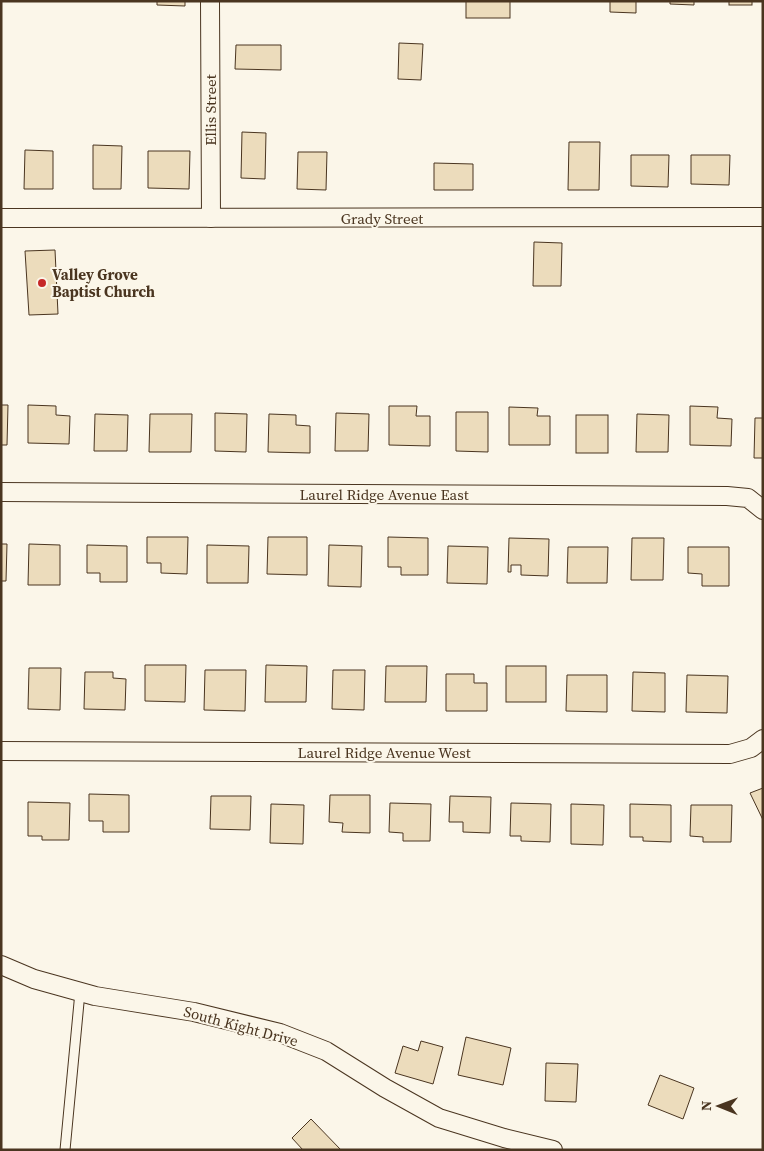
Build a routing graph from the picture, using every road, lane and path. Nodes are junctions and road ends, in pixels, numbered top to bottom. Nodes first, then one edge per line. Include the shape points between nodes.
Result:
1 (210, 1) edge
2 (763, 217) edge
3 (1, 218) edge
4 (211, 218) junction
5 (1, 492) edge
6 (763, 510) edge
7 (763, 739) edge
8 (1, 751) edge
9 (1, 965) edge
10 (80, 992) junction
11 (65, 1150) edge
12 (553, 1150) edge

1 - 4 street, Ellis Street
2 - 4 street, Grady Street
3 - 4 street, Grady Street
5 - 6 street, Laurel Ridge Avenue East via 727,496 748,498
7 - 8 street, Laurel Ridge Avenue West via 750,748 730,754
9 - 10 street, South Kight Drive via 34,979
10 - 11 lane
10 - 12 street, South Kight Drive via 194,1012 280,1033 326,1050 439,1118

